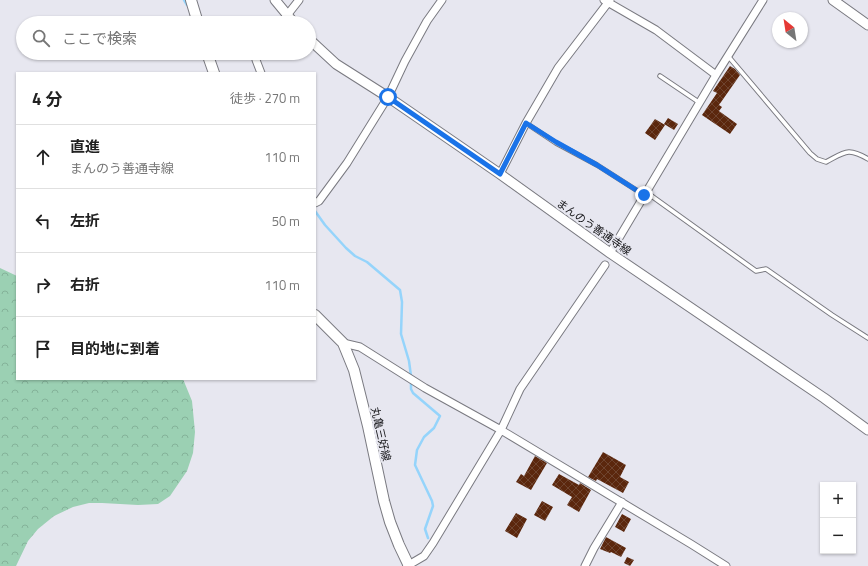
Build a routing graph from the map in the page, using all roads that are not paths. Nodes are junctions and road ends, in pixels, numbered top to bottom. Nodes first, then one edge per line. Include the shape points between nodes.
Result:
1 (191, 0) edge
2 (276, 0) edge
3 (299, 0) edge
4 (442, 0) edge
5 (763, 0) edge
6 (833, 0) edge
7 (608, 1) edge
8 (196, 16) edge
9 (283, 16) edge
10 (286, 16) edge
11 (868, 25) edge
12 (316, 45) edge
13 (728, 56) junction
14 (210, 60) edge
15 (256, 60) edge
16 (214, 72) edge
17 (261, 72) edge
18 (716, 75) junction
19 (660, 76) dead end
20 (388, 97) junction
21 (700, 103) junction
22 (526, 123) junction
23 (868, 159) edge
24 (500, 174) junction
25 (645, 194) junction
26 (316, 202) edge
27 (610, 253) junction
28 (605, 265) dead end
29 (316, 316) edge
30 (868, 338) edge
31 (342, 343) junction
32 (501, 430) junction
33 (868, 430) edge
34 (622, 502) junction
35 (409, 566) edge
36 (585, 566) edge
37 (726, 566) edge

1 - 8 main road
2 - 9 main road
3 - 10 street
4 - 20 street via 427,21
5 - 13 street
6 - 11 main road
7 - 18 street via 656,30
7 - 22 street via 558,68
12 - 20 main road, まんのう善通寺線 via 336,64
13 - 18 street
13 - 23 lane via 817,159 826,162 850,151
14 - 16 main road
15 - 17 street
18 - 21 street
19 - 21 lane
20 - 24 main road, まんのう善通寺線
20 - 26 street via 347,163
21 - 25 street
22 - 24 street
22 - 25 lane
24 - 27 main road, まんのう善通寺線
25 - 27 street
25 - 30 lane via 756,272 766,269
27 - 33 main road, まんのう善通寺線
28 - 32 street via 520,390
29 - 31 main road, 丸亀三好線
31 - 32 street via 360,347 416,383
31 - 35 main road, 丸亀三好線 via 354,370 390,522
32 - 34 street
32 - 35 street via 424,556
34 - 36 street
34 - 37 street

